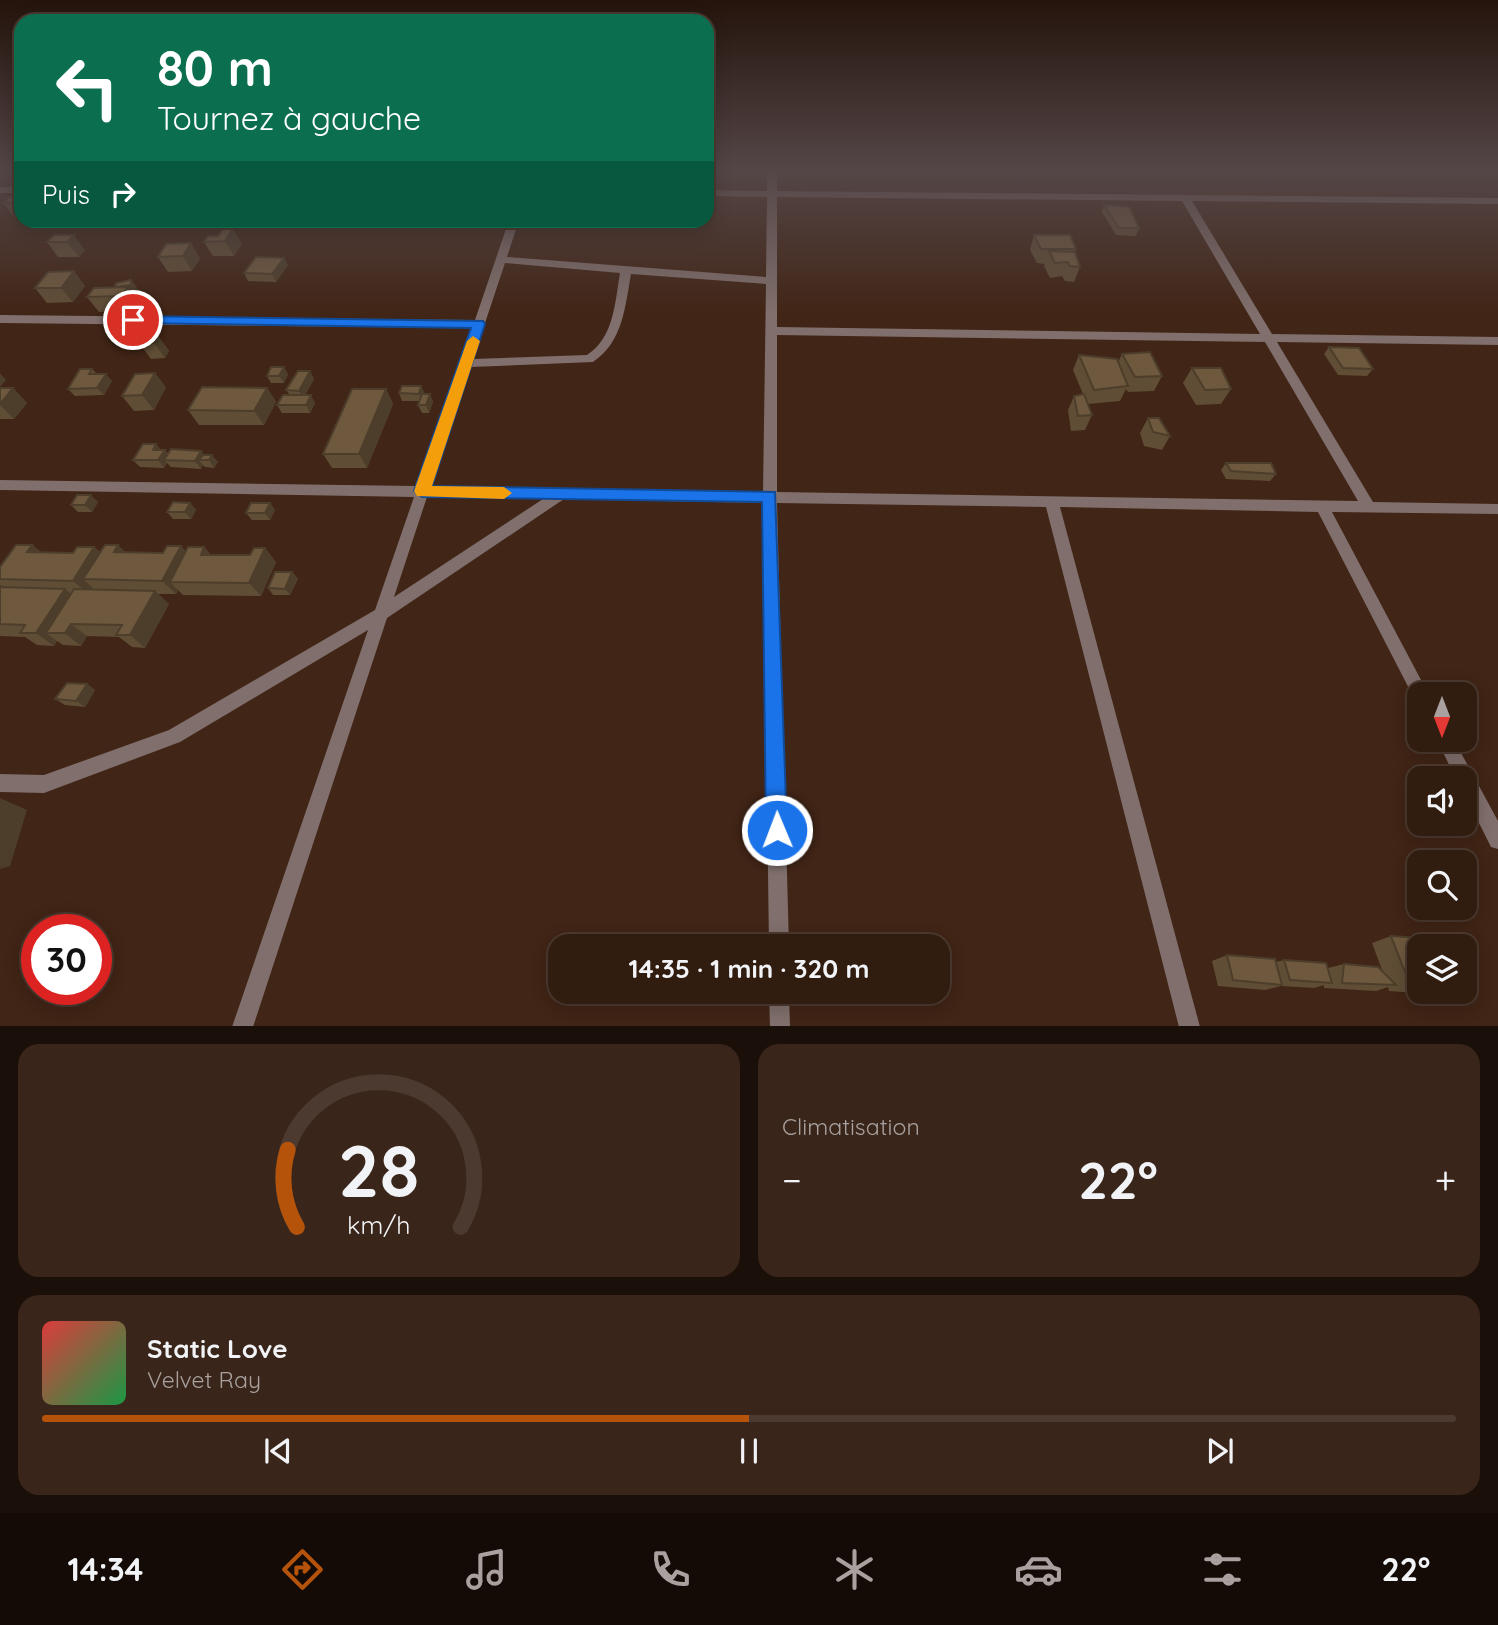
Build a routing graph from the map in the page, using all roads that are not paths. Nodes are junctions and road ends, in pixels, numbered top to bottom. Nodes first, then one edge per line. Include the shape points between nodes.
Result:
1 (771, 219) edge
2 (1198, 219) edge
3 (511, 228) edge
4 (501, 260) junction
5 (626, 271) junction
6 (771, 281) junction
7 (0, 319) edge
8 (479, 324) junction
9 (770, 331) junction
10 (1269, 338) junction
11 (1498, 341) edge
12 (466, 363) junction
13 (0, 485) edge
14 (422, 491) junction
15 (561, 494) junction
16 (769, 496) junction
17 (1052, 502) junction
18 (1322, 506) junction
19 (1369, 507) junction
20 (1498, 509) edge
21 (380, 615) junction
22 (1414, 682) edge
23 (1451, 752) edge
24 (0, 783) edge
25 (1498, 840) edge
26 (779, 934) edge
27 (779, 1004) edge
28 (242, 1026) edge
29 (780, 1026) edge
30 (1190, 1026) edge

1 - 6 street
2 - 10 street
3 - 4 street
4 - 5 street
4 - 8 street
5 - 6 street
5 - 12 street via 611,339 602,354 589,359
6 - 9 street
7 - 8 street
8 - 12 street
9 - 10 street
9 - 16 street
10 - 11 street
10 - 19 street
12 - 14 street
13 - 14 street
14 - 15 street
14 - 21 street
15 - 16 street
15 - 21 street
16 - 17 street
16 - 26 street
17 - 18 street
17 - 30 street
18 - 19 street
18 - 22 street
19 - 20 street
21 - 24 street via 174,736 44,784
21 - 28 street
23 - 25 street
27 - 29 street

